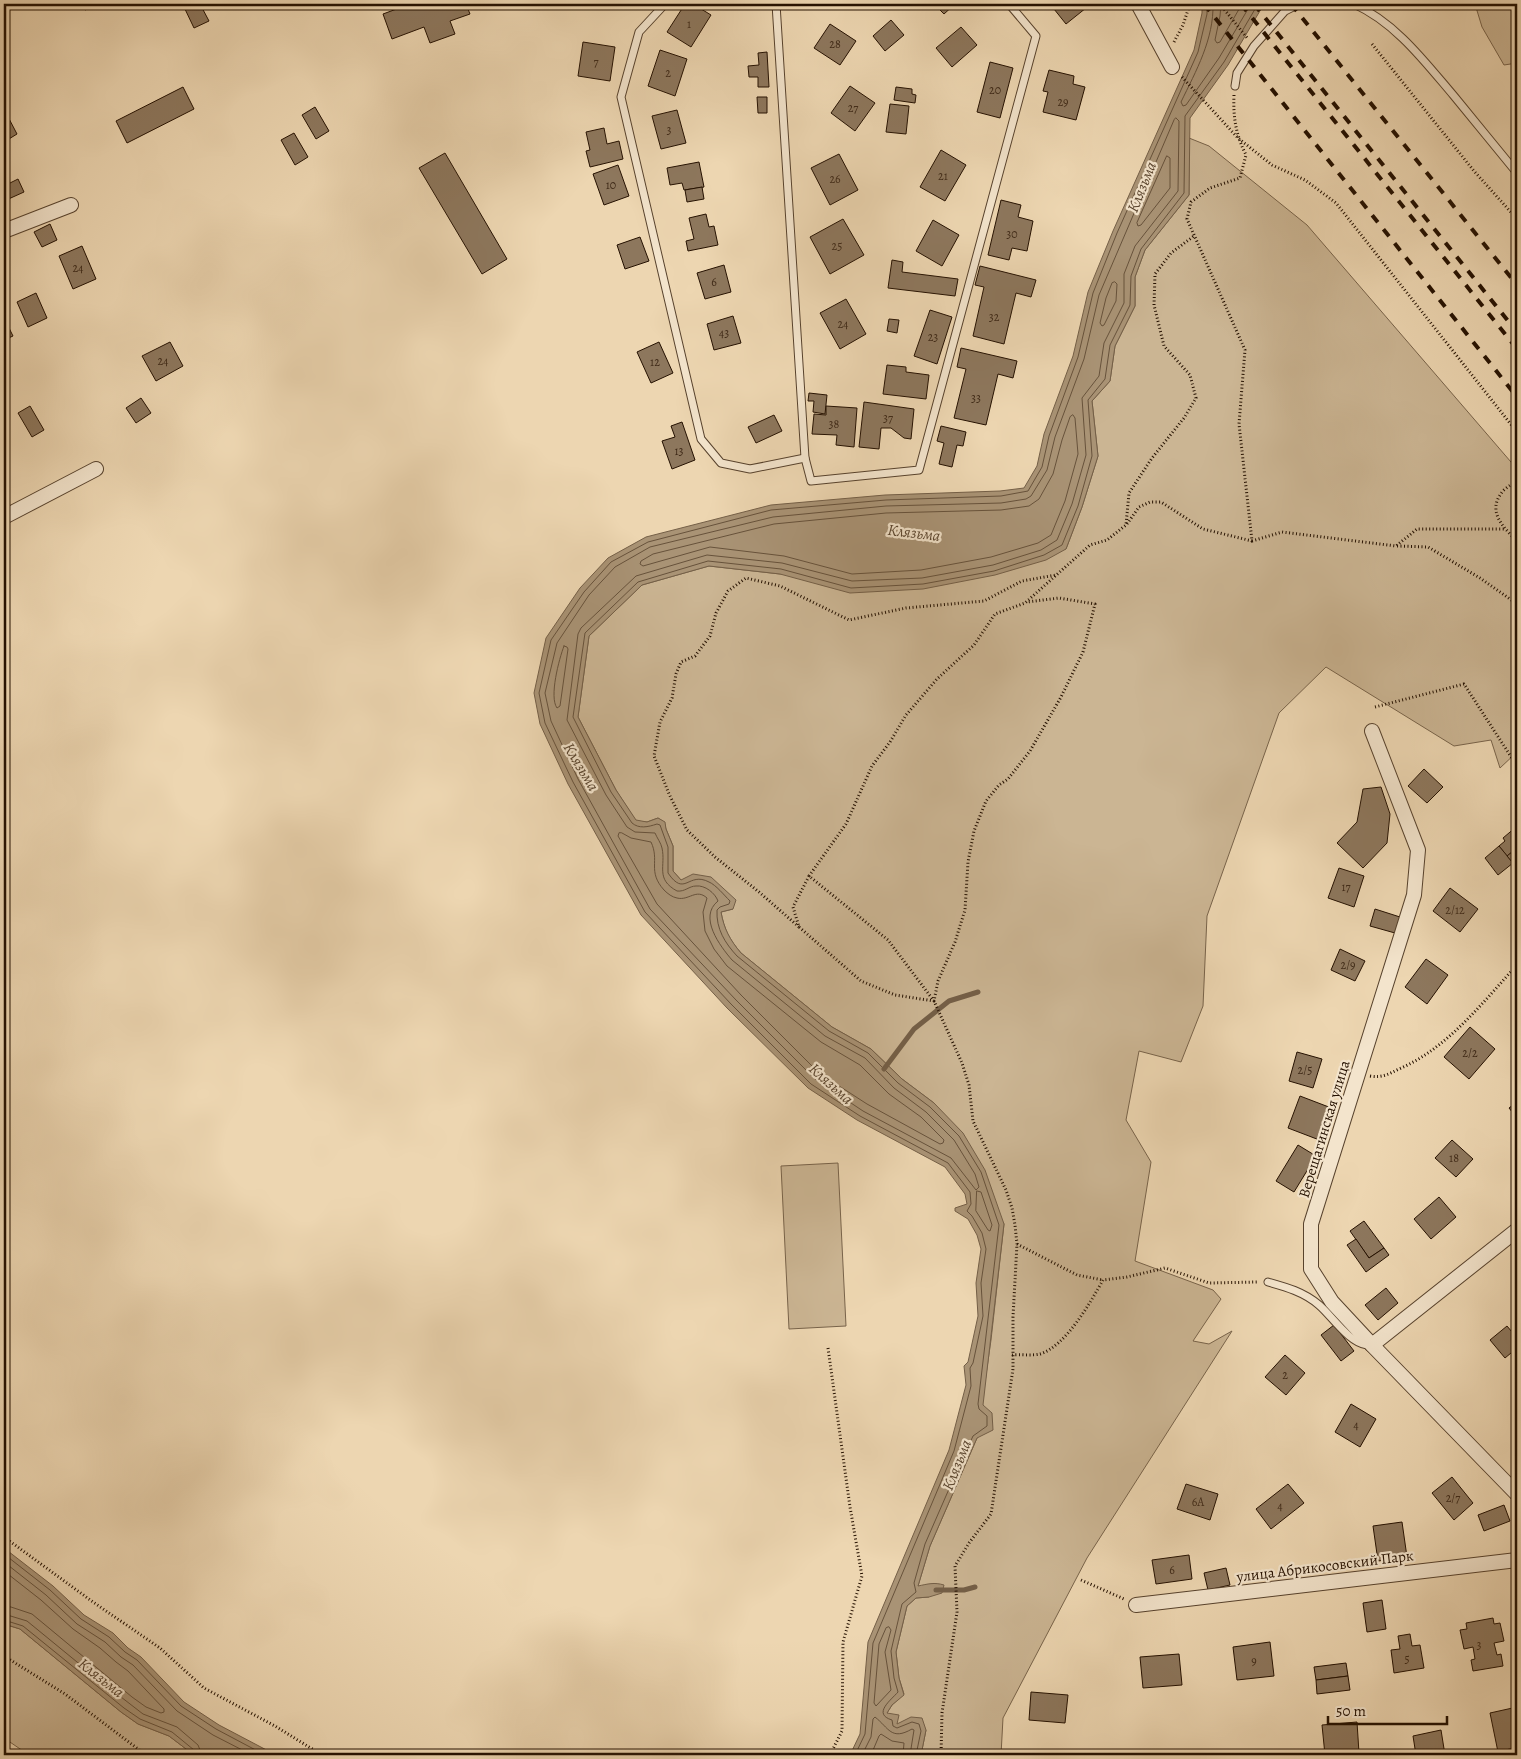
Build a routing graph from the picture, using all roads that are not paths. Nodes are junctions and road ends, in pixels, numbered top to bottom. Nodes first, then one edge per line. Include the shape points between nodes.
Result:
1 (665, 4) edge
2 (776, 4) edge
3 (1009, 4) edge
4 (1138, 4) edge
5 (1299, 4) edge
6 (1354, 4) edge
7 (1172, 67) road end
8 (1235, 86) road end
9 (1517, 173) edge
10 (71, 205) dead end
11 (4, 231) edge
12 (805, 458) junction
13 (96, 469) dead end
14 (4, 516) edge
15 (1372, 731) dead end
16 (1517, 1230) edge
17 (1268, 1282) road end
18 (1372, 1345) junction
19 (1517, 1494) edge
20 (1517, 1560) edge
21 (1136, 1605) road end

1 - 12 lane via 639,32 621,97 701,439 721,463 750,470
2 - 12 lane
3 - 12 lane via 1036,36 919,470 810,481
4 - 7 street
5 - 8 lane via 1285,11 1254,46 1237,73
6 - 9 lane via 1368,10 1403,38
10 - 11 street
13 - 14 street
15 - 18 street, Верещагинская улица via 1418,850 1414,894 1312,1224 1312,1269 1332,1302
16 - 18 street
17 - 18 lane via 1296,1290 1318,1304 1352,1337
18 - 19 street, Верещагинская улица
20 - 21 street, улица Абрикосовский Парк

